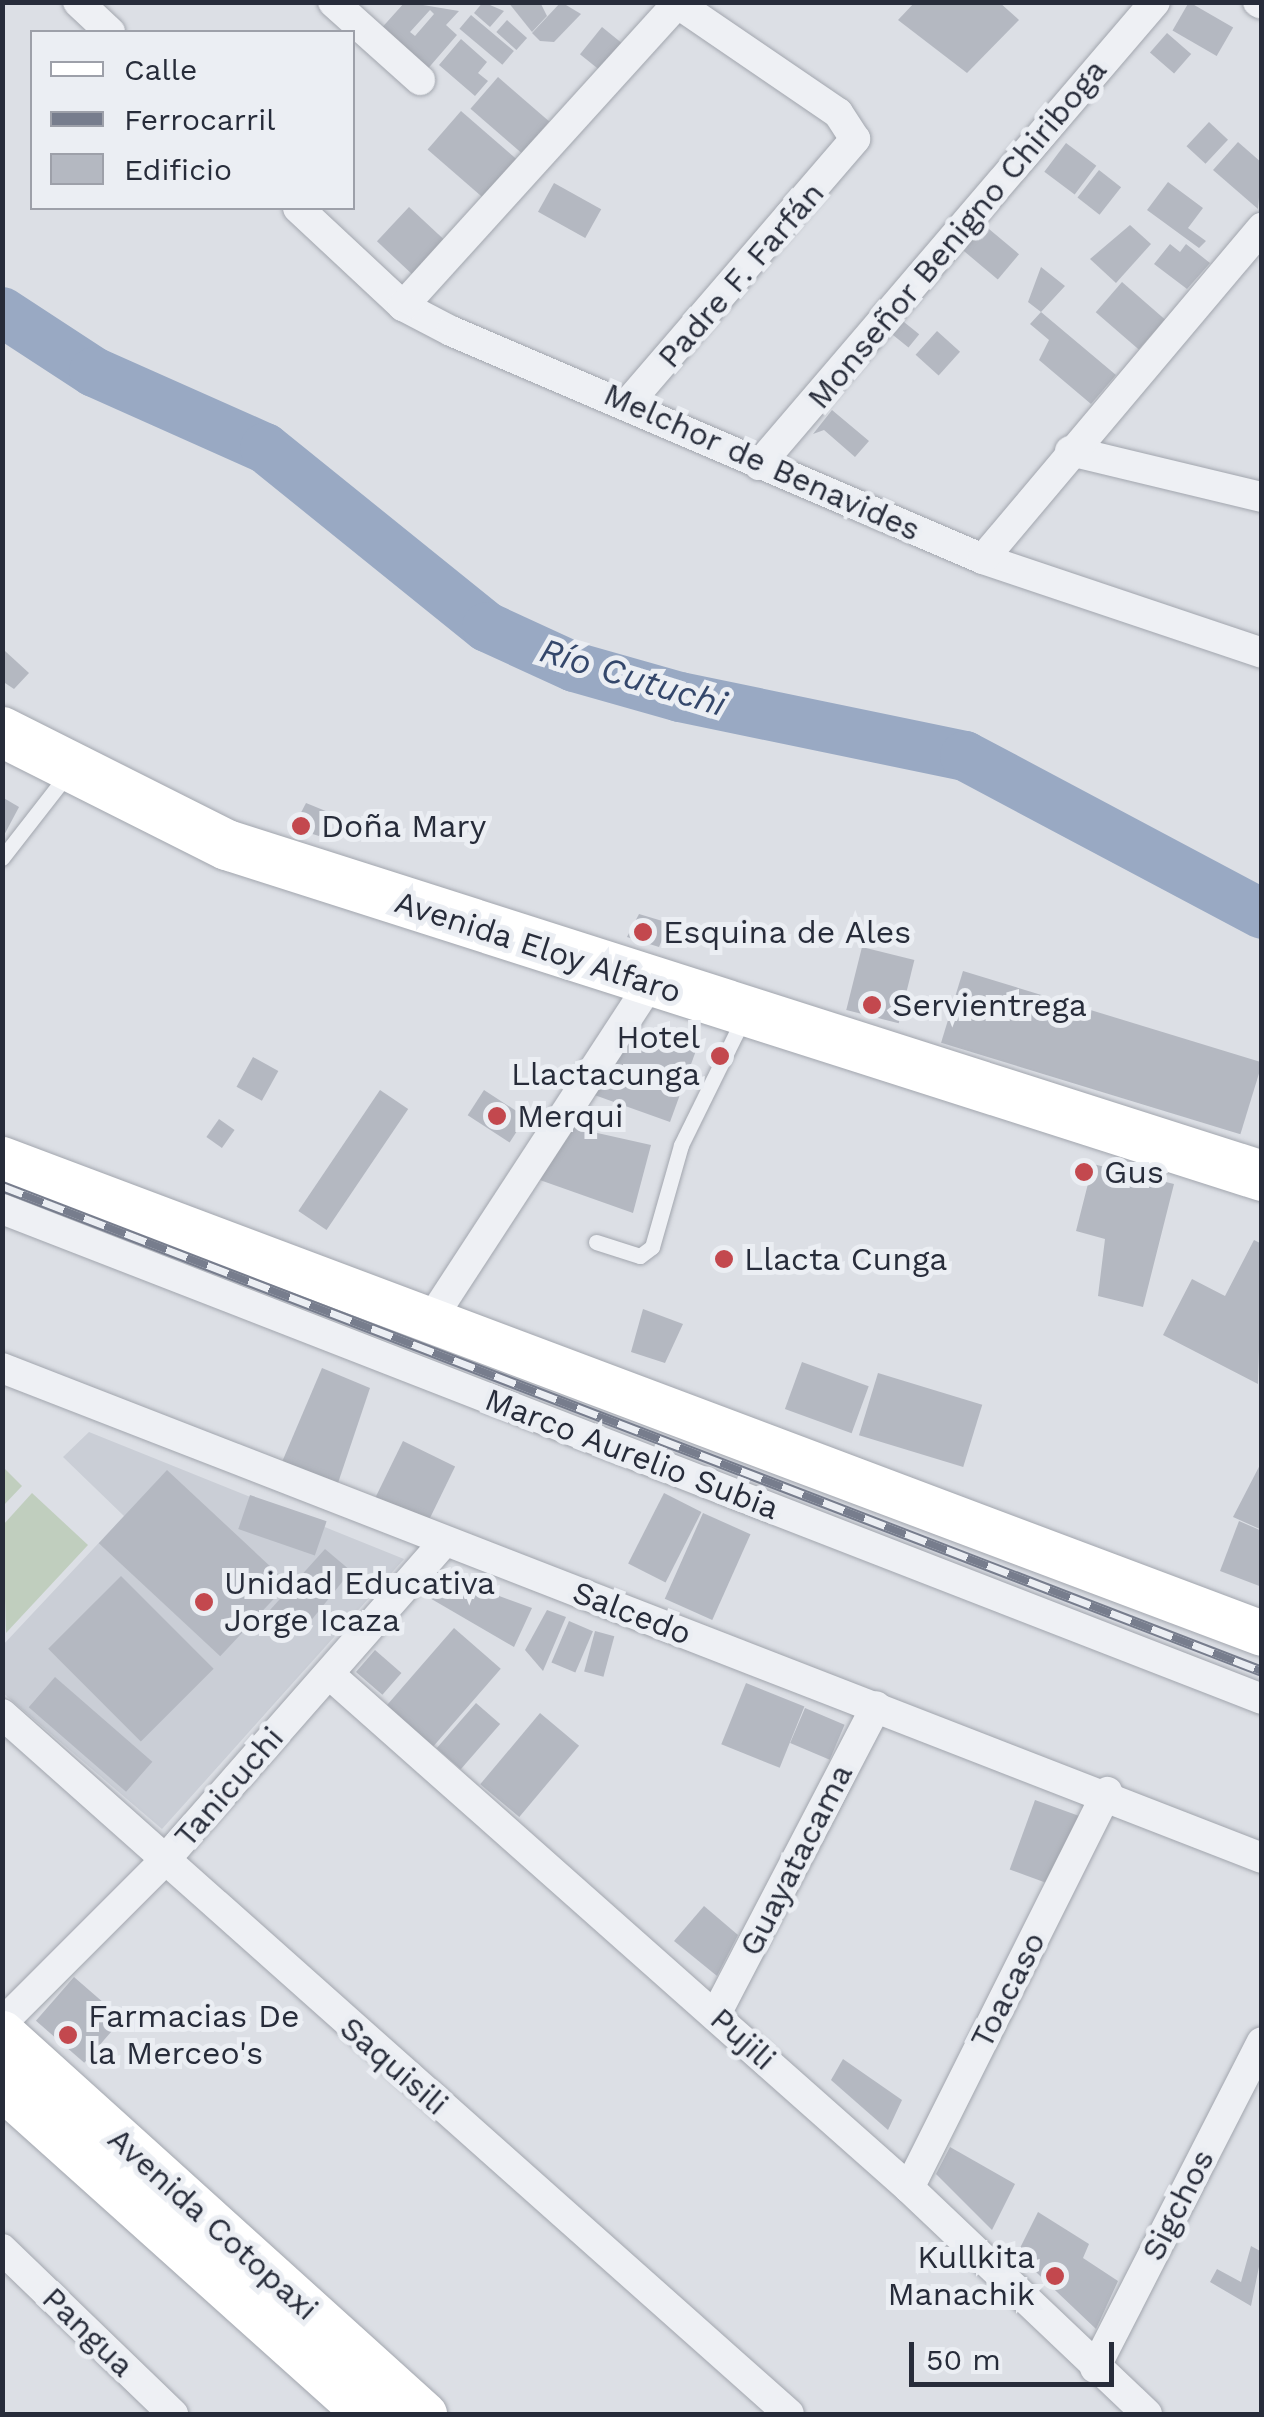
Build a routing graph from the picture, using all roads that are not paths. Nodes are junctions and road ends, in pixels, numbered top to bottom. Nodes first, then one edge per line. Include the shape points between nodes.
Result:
1 (78, 2) edge
2 (1154, 2) edge
3 (679, 3) edge
4 (352, 9) edge
5 (108, 30) edge
6 (420, 80) dead end
7 (300, 210) edge
8 (1262, 228) edge
9 (403, 306) junction
10 (629, 402) junction
11 (1070, 450) junction
12 (759, 465) junction
13 (1262, 497) edge
14 (983, 559) junction
15 (1262, 652) edge
16 (2, 732) edge
17 (69, 772) junction
18 (2, 858) edge
19 (650, 984) junction
20 (745, 1014) junction
21 (2, 1159) edge
22 (1262, 1176) edge
23 (2, 1208) edge
24 (596, 1242) dead end
25 (428, 1324) junction
26 (2, 1368) edge
27 (444, 1541) junction
28 (1262, 1633) edge
29 (329, 1674) junction
30 (1262, 1698) edge
31 (876, 1706) junction
32 (2, 1714) edge
33 (1107, 1792) junction
34 (1262, 1858) edge
35 (163, 1862) junction
36 (716, 2014) junction
37 (2, 2023) edge
38 (2, 2033) edge
39 (1262, 2042) edge
40 (2, 2087) edge
41 (909, 2188) junction
42 (2, 2250) edge
43 (1094, 2368) junction
44 (173, 2414) edge
45 (366, 2414) edge
46 (424, 2414) edge
47 (789, 2414) edge
48 (1147, 2414) edge

1 - 5 street
2 - 12 street, Monseñor Benigno Chiriboga
3 - 9 street
3 - 10 street, Padre F. Farfán via 838,112 854,130 852,147
4 - 6 street
7 - 9 street, Melchor de Benavides
8 - 11 street
9 - 10 street, Melchor de Benavides
10 - 12 street, Melchor de Benavides
11 - 13 street
11 - 14 street
12 - 14 street, Melchor de Benavides
14 - 15 street, Melchor de Benavides
16 - 17 main road, Avenida Eloy Alfaro
17 - 18 lane
17 - 19 main road, Avenida Eloy Alfaro via 226,845
19 - 20 main road, Avenida Eloy Alfaro
19 - 25 street
20 - 22 main road, Avenida Eloy Alfaro
20 - 24 lane via 681,1144 652,1246 640,1256
21 - 25 street, Marco Aurelio Subia
23 - 30 street, Marco Aurelio Subia
25 - 28 street, Marco Aurelio Subia
26 - 27 street, Salcedo
27 - 29 street, Tanicuchi
27 - 31 street, Salcedo
29 - 35 street, Tanicuchi
29 - 36 street, Pujili
31 - 33 street, Salcedo
31 - 36 street, Guayatacama
32 - 35 street, Saquisili
33 - 34 street, Salcedo
33 - 41 street, Toacaso
35 - 37 street, Tanicuchi
35 - 47 street, Saquisili
36 - 41 street, Pujili
38 - 46 street, Avenida Cotopaxi
39 - 43 street, Sigchos
40 - 45 street, Avenida Cotopaxi
41 - 43 street, Pujili
42 - 44 street, Pangua
43 - 48 street, Pujili

